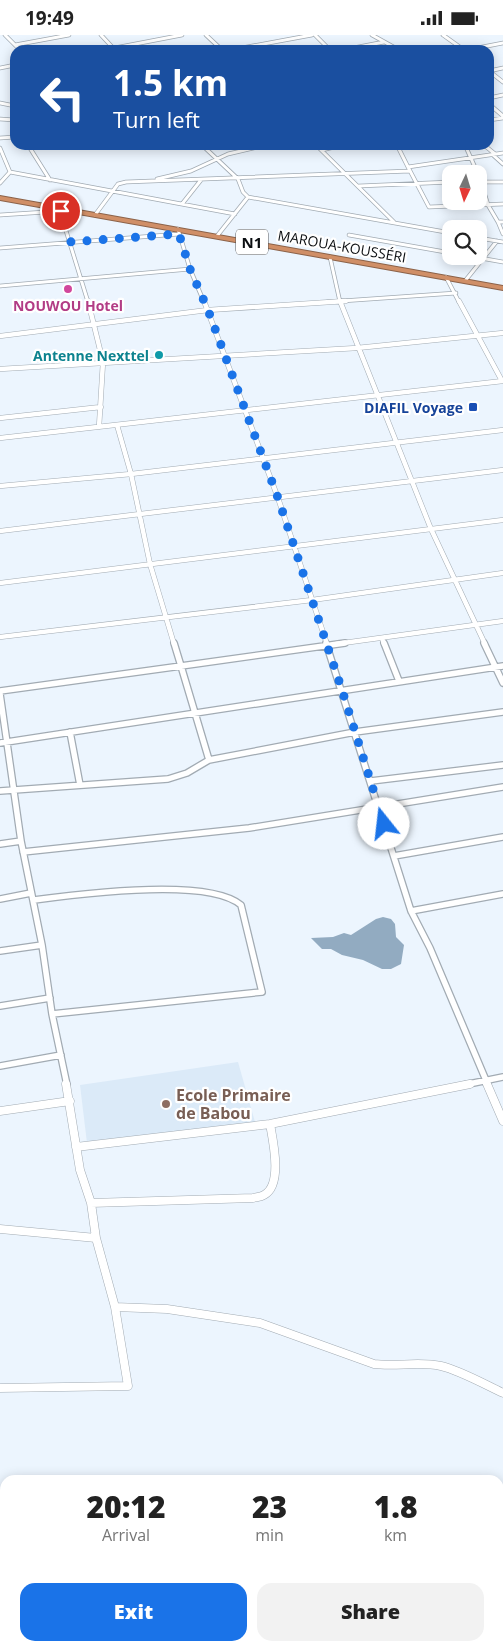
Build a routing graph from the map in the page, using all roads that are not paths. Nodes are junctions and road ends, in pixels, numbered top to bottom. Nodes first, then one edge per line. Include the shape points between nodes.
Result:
1 (5, 35) edge
2 (69, 35) edge
3 (101, 35) edge
4 (182, 35) edge
5 (206, 35) edge
6 (313, 35) edge
7 (372, 35) edge
8 (443, 35) edge
9 (384, 41) junction
10 (15, 45) joint
11 (110, 45) edge
12 (133, 45) edge
13 (217, 45) edge
14 (258, 45) edge
15 (324, 45) edge
16 (366, 45) edge
17 (391, 45) edge
18 (458, 45) edge
19 (0, 148) edge
20 (31, 150) edge
21 (208, 150) edge
22 (245, 150) edge
23 (322, 150) edge
24 (400, 150) edge
25 (468, 150) edge
26 (490, 150) edge
27 (503, 153) edge
28 (494, 154) junction
29 (472, 158) junction
30 (218, 159) junction
31 (503, 164) edge
32 (474, 165) edge
33 (409, 169) junction
34 (10, 172) junction
35 (346, 174) junction
36 (238, 179) junction
37 (50, 180) junction
38 (143, 180) junction
39 (201, 180) junction
40 (442, 182) edge
41 (488, 182) edge
42 (503, 182) edge
43 (0, 183) edge
44 (415, 183) junction
45 (358, 186) junction
46 (113, 191) junction
47 (248, 197) junction
48 (0, 198) edge
49 (182, 204) junction
50 (503, 204) edge
51 (488, 205) joint
52 (442, 207) edge
53 (60, 209) junction
54 (235, 214) junction
55 (0, 215) edge
56 (95, 215) junction
57 (394, 222) junction
58 (498, 222) junction
59 (503, 222) edge
60 (442, 231) edge
61 (179, 232) junction
62 (503, 234) edge
63 (349, 235) dead end
64 (217, 236) junction
65 (487, 239) edge
66 (497, 241) junction
67 (71, 242) junction
68 (503, 242) edge
69 (0, 248) edge
70 (442, 251) edge
71 (487, 253) edge
72 (330, 257) junction
73 (487, 260) edge
74 (503, 262) edge
75 (477, 265) edge
76 (190, 269) junction
77 (446, 277) junction
78 (82, 278) junction
79 (465, 281) junction
80 (0, 286) edge
81 (503, 288) edge
82 (456, 293) junction
83 (340, 302) junction
84 (208, 310) junction
85 (94, 324) junction
86 (503, 333) edge
87 (0, 336) edge
88 (478, 336) junction
89 (357, 347) junction
90 (225, 356) junction
91 (103, 362) junction
92 (0, 369) edge
93 (501, 381) edge
94 (503, 388) edge
95 (376, 395) junction
96 (101, 407) junction
97 (245, 411) junction
98 (0, 418) edge
99 (117, 425) junction
100 (99, 427) junction
101 (503, 430) edge
102 (0, 438) edge
103 (396, 442) junction
104 (262, 457) junction
105 (503, 470) edge
106 (131, 474) junction
107 (412, 481) junction
108 (0, 486) edge
109 (278, 498) junction
110 (140, 515) junction
111 (503, 520) edge
112 (431, 529) junction
113 (0, 531) edge
114 (294, 546) junction
115 (150, 564) junction
116 (503, 573) edge
117 (454, 580) junction
118 (0, 583) edge
119 (312, 600) junction
120 (168, 618) junction
121 (503, 621) edge
122 (476, 625) junction
123 (0, 637) edge
124 (382, 638) junction
125 (327, 646) junction
126 (181, 665) junction
127 (503, 666) edge
128 (496, 667) junction
129 (399, 681) junction
130 (503, 683) edge
131 (342, 690) junction
132 (0, 693) edge
133 (503, 712) edge
134 (196, 713) junction
135 (70, 732) junction
136 (355, 732) junction
137 (7, 742) junction
138 (0, 743) edge
139 (209, 759) junction
140 (503, 765) edge
141 (371, 781) junction
142 (80, 785) junction
143 (503, 787) edge
144 (14, 789) junction
145 (0, 791) edge
146 (379, 808) junction
147 (503, 837) edge
148 (21, 841) junction
149 (0, 844) edge
150 (23, 852) junction
151 (394, 856) junction
152 (32, 893) junction
153 (503, 893) edge
154 (0, 899) edge
155 (34, 901) junction
156 (411, 911) junction
157 (42, 945) junction
158 (0, 951) edge
159 (50, 998) junction
160 (0, 1006) edge
161 (52, 1013) junction
162 (61, 1055) junction
163 (0, 1066) edge
164 (503, 1077) edge
165 (486, 1080) junction
166 (70, 1101) junction
167 (0, 1111) edge
168 (503, 1121) edge
169 (270, 1124) junction
170 (76, 1147) junction
171 (91, 1203) junction
172 (0, 1229) edge
173 (96, 1239) junction
174 (115, 1307) junction
175 (0, 1387) edge
176 (503, 1393) edge

1 - 10 street
2 - 10 street
3 - 11 street
4 - 12 street
5 - 13 street
6 - 14 street
6 - 15 street
7 - 9 street
8 - 18 street
9 - 16 street
9 - 17 street
19 - 34 street
20 - 37 street
21 - 30 street
22 - 30 street
23 - 35 street
24 - 33 street
25 - 29 street
26 - 28 street
27 - 28 street
28 - 29 street
28 - 31 street
29 - 32 street
29 - 33 street
30 - 36 street
30 - 38 street via 191,171
33 - 35 street
33 - 44 street
34 - 37 street
34 - 43 street
35 - 36 street
35 - 45 street
36 - 39 street
36 - 47 street
37 - 46 street
38 - 39 street
38 - 46 street via 120,183
39 - 49 street
40 - 44 street
41 - 42 street
44 - 45 street
44 - 52 street via 429,207
45 - 57 street
46 - 49 street
46 - 56 street
47 - 54 street
47 - 57 street
48 - 53 highway, MAROUA-KOUSSÉRI / N1
49 - 54 street
50 - 51 street
51 - 58 street
53 - 55 street
53 - 56 highway, MAROUA-KOUSSÉRI / N1
53 - 67 street
54 - 64 street
56 - 61 highway, MAROUA-KOUSSÉRI / N1
57 - 60 street
58 - 59 street
58 - 62 street
61 - 64 highway, MAROUA-KOUSSÉRI / N1
61 - 67 street
61 - 76 street
63 - 70 street
64 - 72 highway, MAROUA-KOUSSÉRI / N1
65 - 66 street
66 - 68 street
66 - 71 street
67 - 69 street
67 - 78 street
72 - 77 highway, MAROUA-KOUSSÉRI / N1
72 - 83 street
73 - 74 street
75 - 79 street
76 - 78 street
76 - 84 street
77 - 79 highway, MAROUA-KOUSSÉRI / N1
77 - 82 street
78 - 80 street
78 - 85 street
79 - 81 highway, MAROUA-KOUSSÉRI / N1
82 - 83 street
82 - 88 street
83 - 84 street
83 - 89 street
84 - 85 street
84 - 90 street
85 - 87 street
85 - 91 street
86 - 88 street
88 - 89 street
88 - 93 street
89 - 90 street
89 - 95 street
90 - 91 street
90 - 97 street
91 - 92 street
91 - 96 street
93 - 94 street
93 - 95 street
95 - 97 street
95 - 103 street
96 - 98 street
96 - 100 street
97 - 99 street
97 - 104 street
99 - 100 street
99 - 106 street
100 - 102 street
101 - 103 street
103 - 104 street
103 - 107 street
104 - 106 street
104 - 109 street
105 - 107 street
106 - 108 street
106 - 110 street
107 - 109 street
107 - 112 street
109 - 110 street
109 - 114 street
110 - 113 street
110 - 115 street
111 - 112 street
112 - 114 street
112 - 117 street
114 - 115 street
114 - 119 street
115 - 118 street
115 - 120 street
116 - 117 street
117 - 119 street
117 - 122 street
119 - 120 street
119 - 125 street
120 - 123 street
120 - 126 street
121 - 122 street
122 - 124 street
122 - 128 street
124 - 125 street
124 - 129 street
125 - 126 street
125 - 131 street
126 - 132 street
126 - 134 street
127 - 128 street
128 - 129 street
128 - 130 street
129 - 131 street
131 - 134 street
131 - 136 street
132 - 137 street
133 - 136 street
134 - 135 street
134 - 139 street
135 - 137 street
135 - 142 street
136 - 139 street
136 - 141 street
137 - 138 street
137 - 144 street
139 - 142 street via 168,779
140 - 141 street
141 - 146 street
142 - 144 street
143 - 146 street
144 - 145 street
144 - 148 street
146 - 150 street via 248,828
146 - 151 street
147 - 151 street
148 - 149 street
148 - 150 street
150 - 152 street
151 - 156 street
152 - 154 street
152 - 155 street
153 - 156 street
155 - 157 street
155 - 161 street via 101,891 147,889 213,892 238,900 262,992
156 - 165 street
157 - 158 street
157 - 159 street
159 - 160 street
159 - 161 street
161 - 162 street
162 - 163 street
162 - 166 street
164 - 165 street
165 - 168 street
165 - 169 street
166 - 167 street
166 - 170 street
169 - 170 street
169 - 171 street via 275,1175 266,1195
170 - 171 street
171 - 173 street
172 - 173 street
173 - 174 street
174 - 175 street via 128,1386
174 - 176 street via 167,1309 260,1323 374,1364 442,1366

